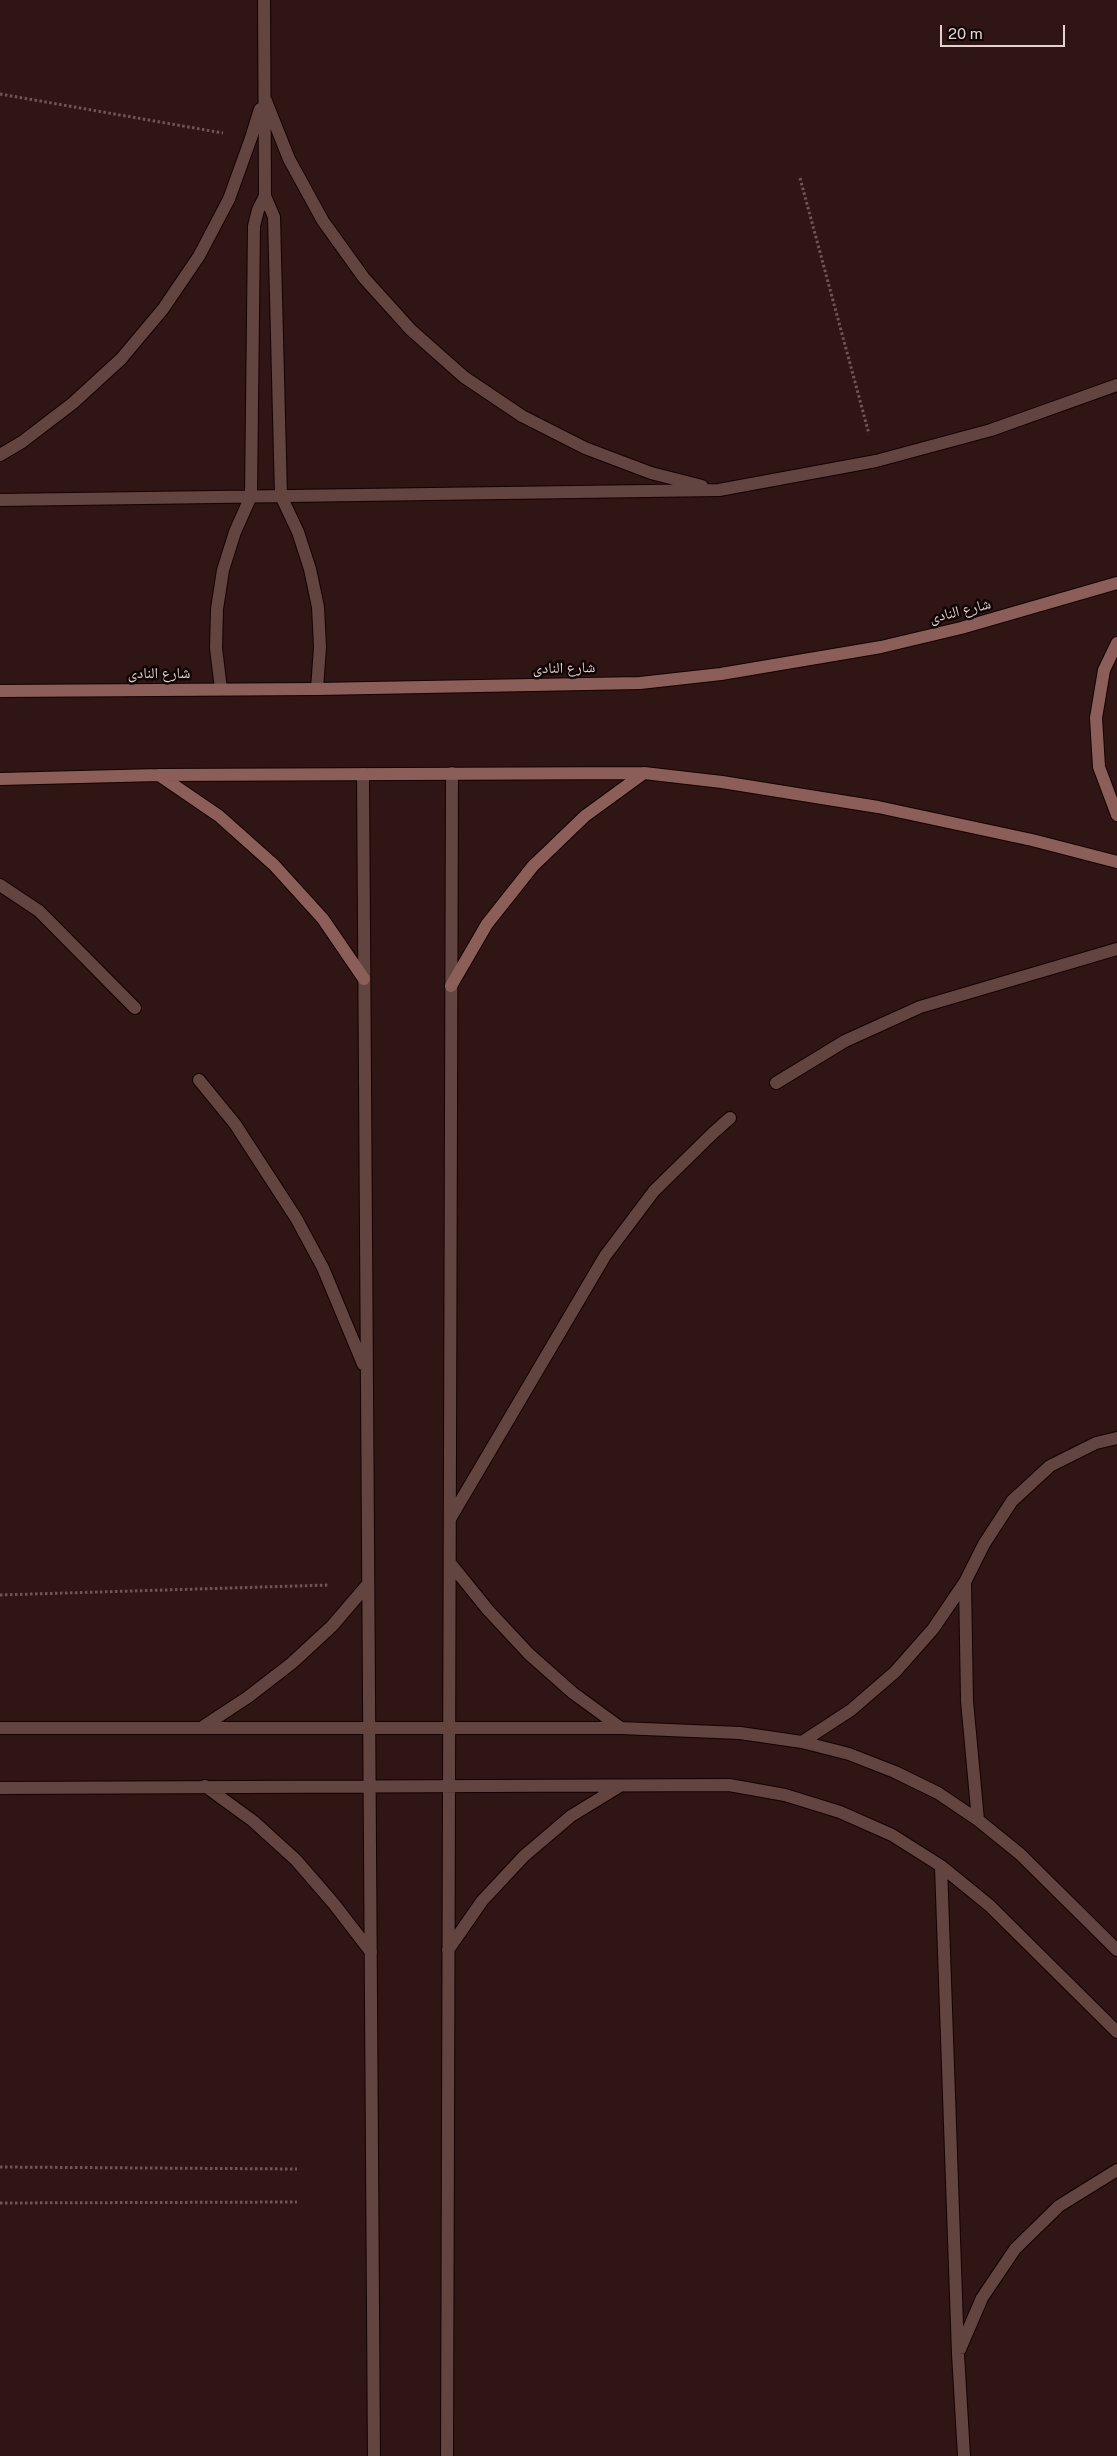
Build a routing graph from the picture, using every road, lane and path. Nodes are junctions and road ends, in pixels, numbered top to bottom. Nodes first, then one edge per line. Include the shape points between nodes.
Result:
1 (264, 0) edge
2 (0, 94) edge
3 (264, 94) junction
4 (251, 138) junction
5 (800, 178) dead end
6 (265, 196) junction
7 (1117, 384) edge
8 (0, 455) edge
9 (876, 462) junction
10 (719, 490) junction
11 (252, 496) junction
12 (281, 496) junction
13 (0, 500) edge
14 (1117, 583) edge
15 (1117, 642) edge
16 (221, 689) junction
17 (317, 689) junction
18 (0, 691) edge
19 (452, 773) junction
20 (644, 773) junction
21 (362, 774) junction
22 (159, 775) junction
23 (0, 778) edge
24 (1117, 815) edge
25 (1117, 862) edge
26 (0, 885) edge
27 (1117, 949) edge
28 (364, 979) junction
29 (451, 986) junction
30 (135, 1008) dead end
31 (199, 1080) dead end
32 (776, 1083) dead end
33 (730, 1118) dead end
34 (366, 1372) junction
35 (1117, 1438) edge
36 (450, 1519) junction
37 (450, 1563) junction
38 (966, 1582) junction
39 (368, 1584) junction
40 (0, 1595) edge
41 (0, 1719) edge
42 (0, 1728) edge
43 (14, 1728) junction
44 (201, 1728) junction
45 (621, 1728) junction
46 (369, 1729) junction
47 (449, 1729) junction
48 (802, 1742) junction
49 (369, 1785) junction
50 (449, 1785) junction
51 (620, 1785) junction
52 (205, 1786) junction
53 (0, 1788) edge
54 (978, 1820) junction
55 (941, 1866) junction
56 (448, 1950) junction
57 (1117, 1950) edge
58 (370, 1952) junction
59 (1117, 2032) edge
60 (0, 2167) edge
61 (297, 2169) dead end
62 (1117, 2170) edge
63 (297, 2202) dead end
64 (0, 2203) edge
65 (958, 2354) junction
66 (374, 2456) edge
67 (447, 2456) edge
68 (964, 2456) edge

1 - 3 street
2 - 4 path
3 - 4 street
3 - 6 street
3 - 10 street via 290,159 323,221 364,278 418,336 464,376 522,416 584,448 651,473
4 - 8 street via 229,199 198,256 162,310 121,359 73,403
5 - 9 path
6 - 11 street via 254,226
6 - 12 street via 274,217
7 - 9 street via 991,430
9 - 10 street
10 - 12 street
11 - 12 street
11 - 13 street
11 - 16 street via 235,532 218,599 216,648
12 - 17 street via 298,532 318,607
14 - 17 street, شارع النادى via 882,647 721,674 640,683
15 - 24 street via 1104,670 1096,718 1099,767
16 - 17 street, شارع النادى
16 - 18 street, شارع النادى
19 - 20 street
19 - 21 street
19 - 29 street
20 - 25 street via 878,807
20 - 29 street via 585,816 533,866 487,924
21 - 22 street
21 - 28 street
22 - 23 street
22 - 28 street via 219,816 274,865 323,919
26 - 30 street via 39,911
27 - 32 street via 920,1007 845,1041
28 - 34 street
29 - 36 street
31 - 34 street via 234,1124 296,1218 334,1294
33 - 36 street via 654,1192 605,1256
34 - 39 street
35 - 38 street via 1096,1442 1050,1466 1012,1501 984,1544
36 - 37 street
37 - 45 street via 529,1654 573,1693
37 - 47 street
38 - 48 street via 933,1629 895,1672 851,1710
38 - 54 street via 967,1701
39 - 40 path
39 - 44 street via 332,1626 292,1663
39 - 46 street
41 - 43 street
42 - 43 street
43 - 44 street
44 - 46 street
45 - 47 street
45 - 48 street via 740,1732
46 - 47 street
46 - 49 street
47 - 50 street
48 - 54 street via 849,1754 895,1772
49 - 50 street
49 - 52 street
49 - 58 street
50 - 51 street
50 - 56 street
51 - 55 street via 729,1785 785,1795 840,1812 892,1835
51 - 56 street via 570,1816 524,1856 482,1901
52 - 53 street
52 - 58 street via 253,1821 296,1860
54 - 57 street via 1020,1854
55 - 59 street via 990,1906
55 - 65 street
56 - 67 street
58 - 66 street
60 - 61 path
62 - 65 street via 1058,2206 1016,2248 982,2298
63 - 64 path
65 - 68 street

